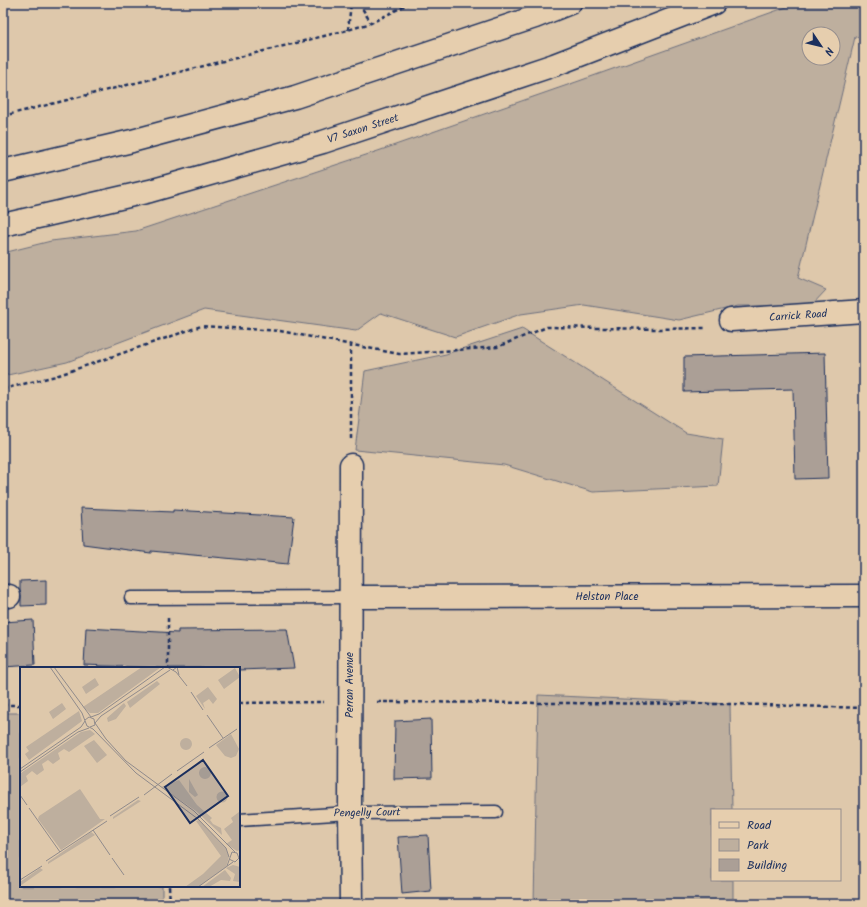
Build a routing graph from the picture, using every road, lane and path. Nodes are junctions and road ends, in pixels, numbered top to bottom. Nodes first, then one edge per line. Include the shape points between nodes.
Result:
1 (351, 3) edge
2 (359, 3) edge
3 (410, 3) edge
4 (570, 3) edge
5 (714, 3) edge
6 (371, 23) junction
7 (348, 30) junction
8 (3, 116) edge
9 (3, 171) edge
10 (3, 225) edge
11 (864, 311) edge
12 (731, 320) joint
13 (351, 344) junction
14 (3, 389) edge
15 (351, 465) joint
16 (864, 596) edge
17 (350, 597) junction
18 (131, 598) dead end
19 (168, 598) junction
20 (168, 667) edge
21 (350, 702) junction
22 (240, 703) edge
23 (3, 705) edge
24 (20, 705) edge
25 (864, 708) edge
26 (496, 812) dead end
27 (350, 813) junction
28 (240, 820) edge
29 (170, 887) edge
30 (170, 904) edge
31 (351, 904) edge

1 - 7 path
2 - 6 path
3 - 6 path
4 - 9 street via 295,98 132,141
5 - 10 street, V7 Saxon Street via 554,65 323,142 150,191
6 - 7 path
7 - 8 path
11 - 12 street, Carrick Road
12 - 13 path via 712,328 547,327 497,347 399,354
13 - 14 path via 280,331 201,326 56,376
13 - 15 path
15 - 17 street, Perran Avenue
16 - 17 street, Helston Place
17 - 19 lane
17 - 21 street, Perran Avenue
18 - 19 lane
19 - 20 path
21 - 22 path
21 - 25 path via 722,704
21 - 27 street, Perran Avenue
23 - 24 path
26 - 27 lane, Pengelly Court
27 - 28 lane, Pengelly Court
27 - 31 street, Perran Avenue
29 - 30 path

